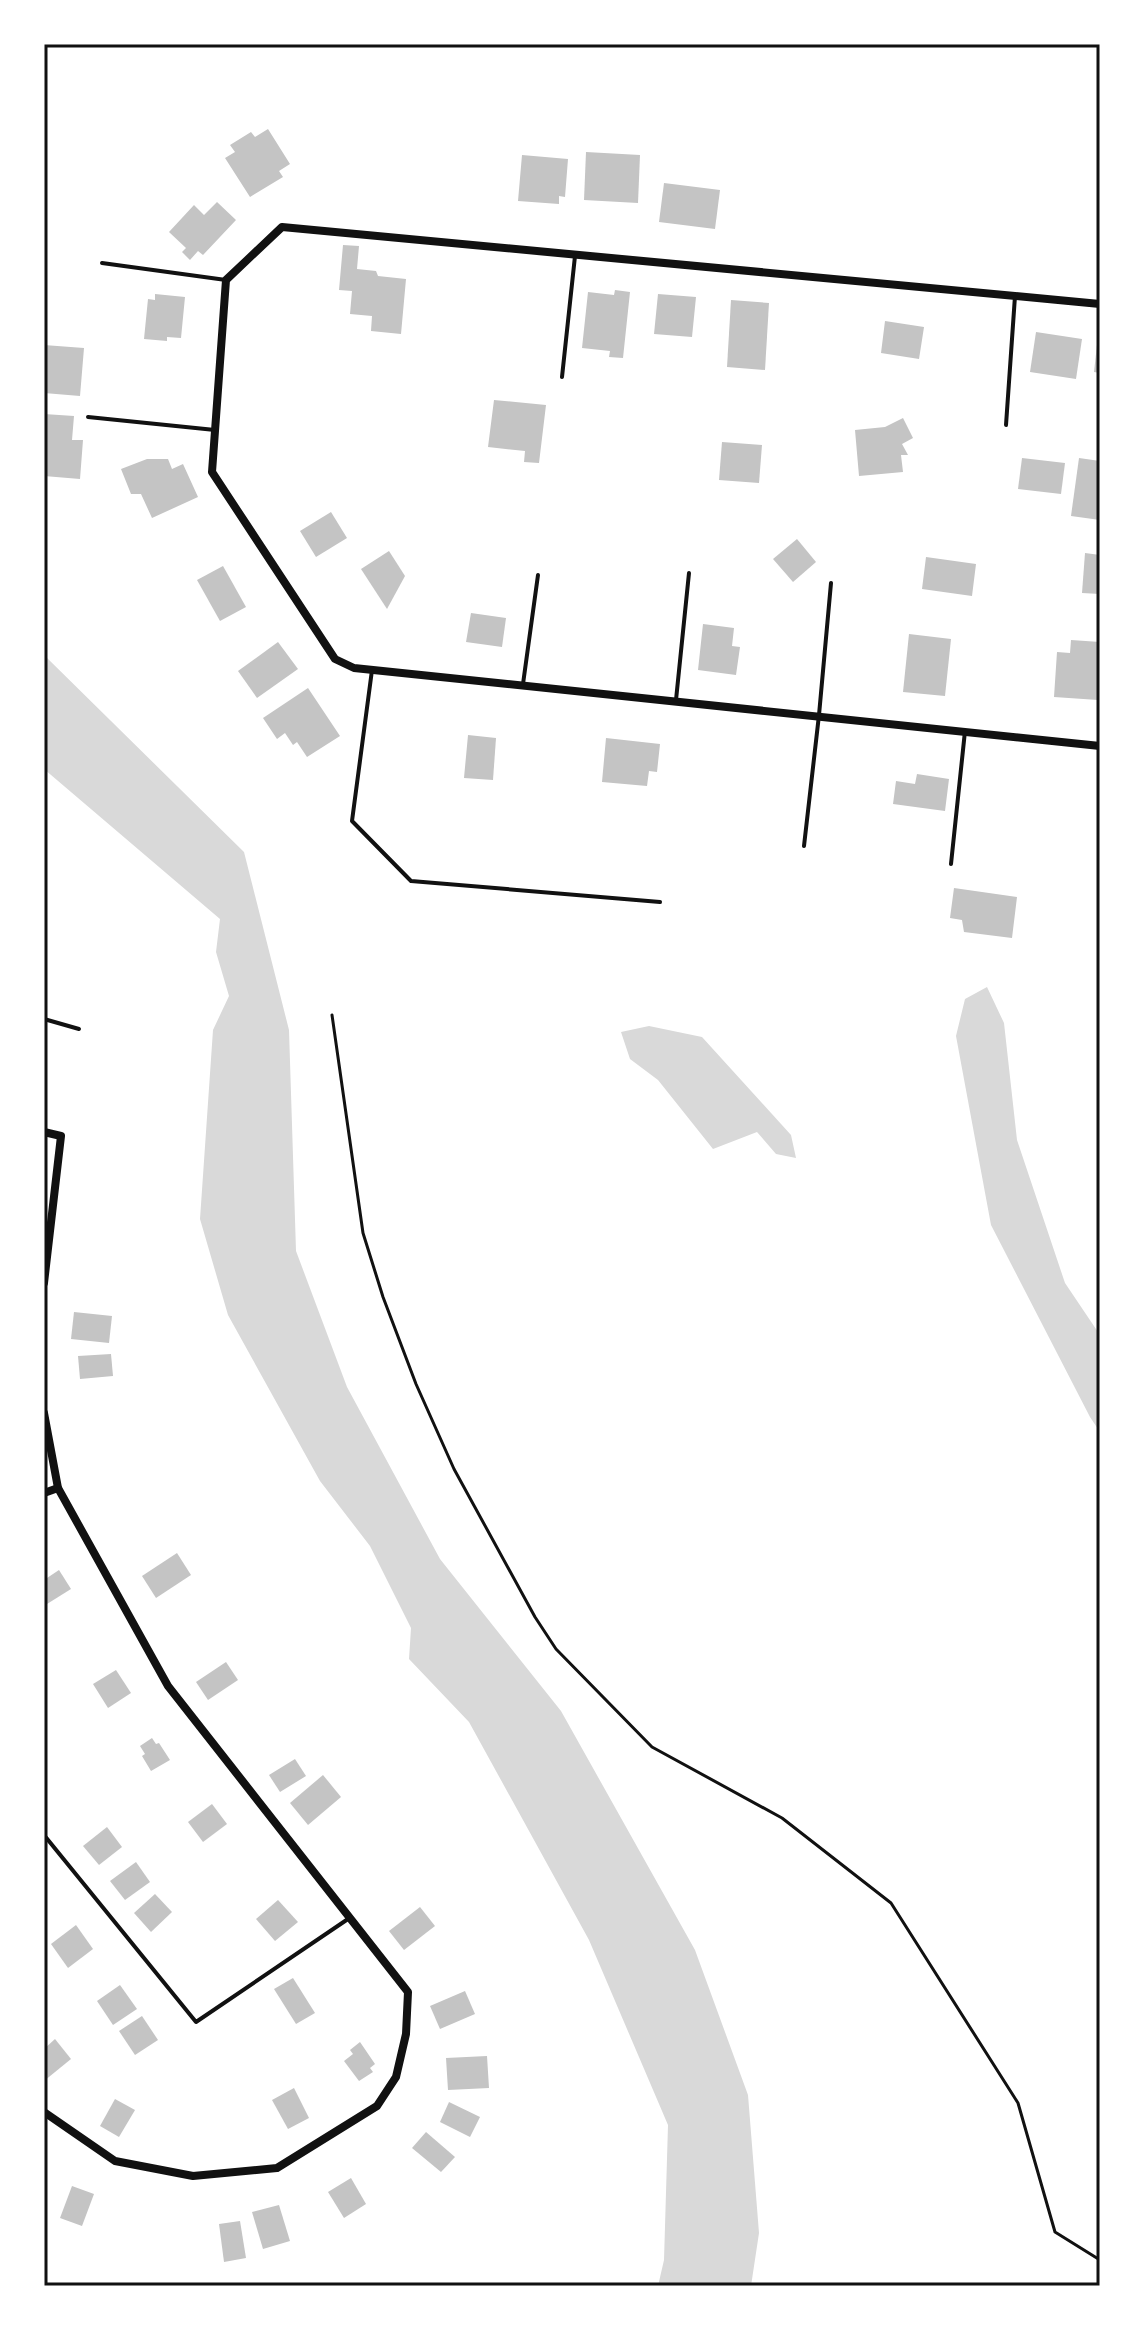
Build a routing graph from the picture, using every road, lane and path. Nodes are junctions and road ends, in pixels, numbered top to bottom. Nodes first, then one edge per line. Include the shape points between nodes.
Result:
1 (575, 255) junction
2 (102, 263) dead end
3 (226, 280) junction
4 (1015, 296) junction
5 (1100, 304) edge
6 (562, 377) dead end
7 (88, 417) dead end
8 (1006, 425) dead end
9 (215, 430) junction
10 (689, 573) dead end
11 (538, 575) dead end
12 (831, 583) dead end
13 (372, 670) junction
14 (523, 686) junction
15 (675, 702) junction
16 (819, 715) junction
17 (965, 731) junction
18 (1100, 746) edge
19 (804, 846) dead end
20 (951, 864) dead end
21 (660, 902) dead end
22 (332, 1015) dead end
23 (44, 1019) edge
24 (79, 1029) dead end
25 (44, 1132) edge
26 (44, 1283) edge
27 (44, 1413) edge
28 (58, 1488) junction
29 (44, 1493) edge
30 (44, 1835) edge
31 (351, 1917) junction
32 (44, 2112) edge
33 (1100, 2260) edge

1 - 3 street via 282,227
1 - 4 street
1 - 6 lane
2 - 3 lane
3 - 9 street
4 - 5 street
4 - 8 lane
7 - 9 lane
9 - 13 street via 212,472 335,659
10 - 15 lane
11 - 14 lane
12 - 16 lane
13 - 14 street
13 - 21 lane via 352,821 411,881
14 - 15 street
15 - 16 street
16 - 17 street
16 - 19 lane
17 - 18 street
17 - 20 lane
22 - 33 path via 363,1233 383,1297 454,1469 535,1617 556,1649 652,1747 782,1818 891,1903 1018,2103 1055,2232
23 - 24 lane
25 - 26 street via 61,1136
27 - 28 street
28 - 29 street
28 - 31 street via 168,1686
30 - 31 lane via 196,2022
31 - 32 street via 408,1992 396,2077 377,2106 277,2168 193,2176 115,2161

